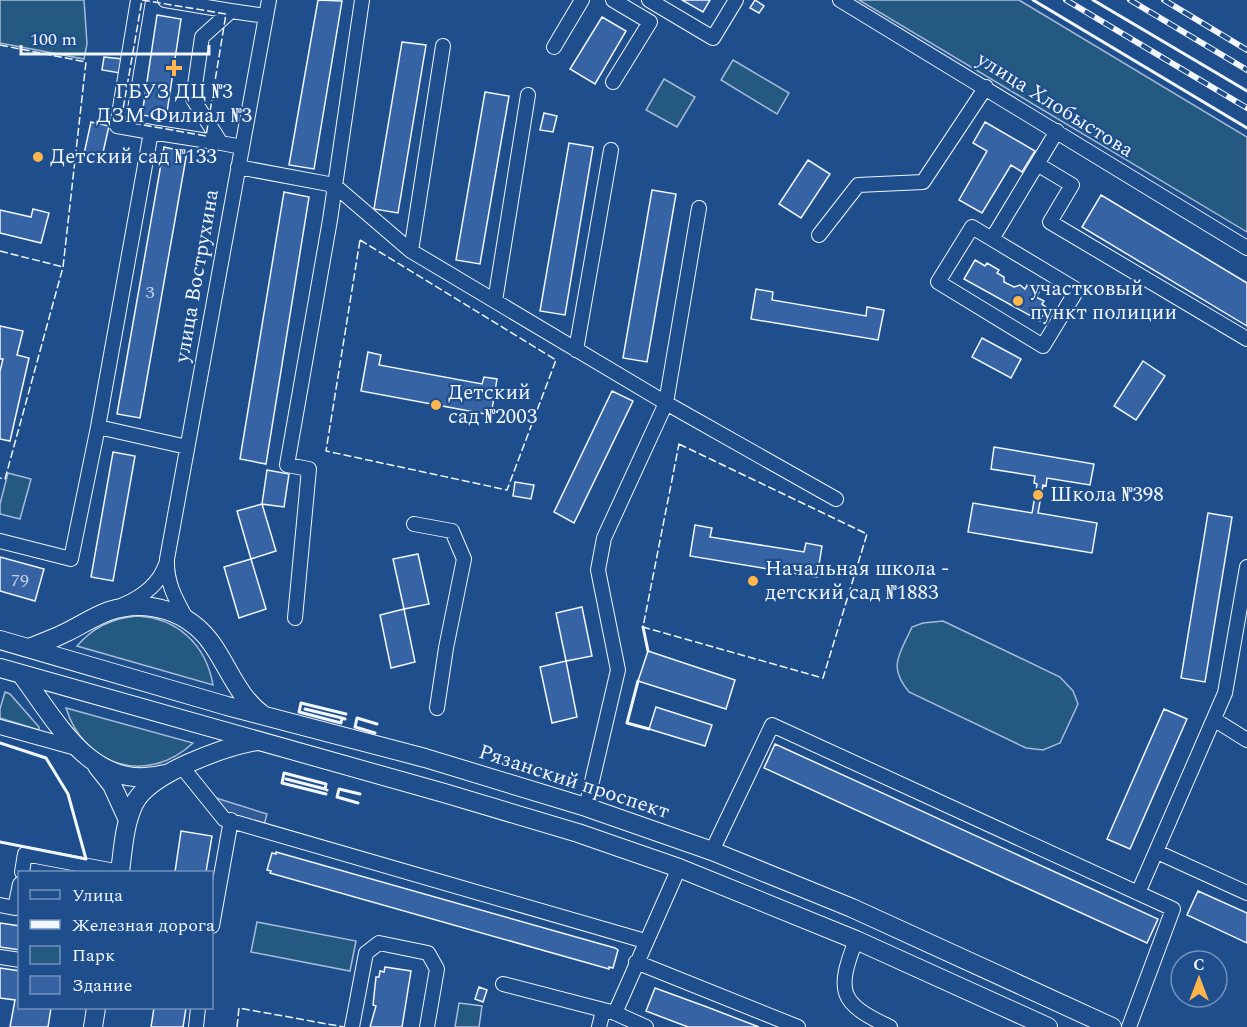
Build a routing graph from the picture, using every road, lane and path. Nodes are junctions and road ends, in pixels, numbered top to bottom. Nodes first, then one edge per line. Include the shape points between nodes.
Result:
1 (138, 0) edge
2 (165, 0) edge
3 (269, 0) edge
4 (362, 0) edge
5 (582, 0) edge
6 (613, 0) edge
7 (649, 0) edge
8 (735, 0) edge
9 (840, 0) edge
10 (231, 10) junction
11 (266, 16) junction
12 (443, 46) dead end
13 (554, 47) dead end
14 (614, 82) dead end
15 (986, 87) junction
16 (528, 95) dead end
17 (1056, 131) junction
18 (151, 132) junction
19 (221, 143) junction
20 (242, 147) junction
21 (611, 150) dead end
22 (1036, 164) junction
23 (238, 167) junction
24 (334, 184) junction
25 (699, 208) dead end
26 (819, 235) dead end
27 (992, 239) junction
28 (1247, 248) edge
29 (411, 251) junction
30 (495, 301) junction
31 (1247, 339) edge
32 (576, 350) junction
33 (666, 403) junction
34 (98, 427) junction
35 (187, 447) junction
36 (836, 500) dead end
37 (414, 524) dead end
38 (0, 541) edge
39 (167, 559) junction
40 (1247, 567) edge
41 (103, 614) junction
42 (295, 618) dead end
43 (188, 621) junction
44 (0, 640) edge
45 (29, 648) junction
46 (219, 656) junction
47 (62, 658) junction
48 (0, 668) edge
49 (21, 674) junction
50 (56, 684) junction
51 (227, 706) junction
52 (437, 708) dead end
53 (267, 717) junction
54 (1215, 720) junction
55 (0, 727) edge
56 (219, 729) junction
57 (64, 732) junction
58 (1247, 740) edge
59 (258, 741) junction
60 (76, 748) junction
61 (94, 763) junction
62 (181, 767) junction
63 (586, 807) junction
64 (128, 820) junction
65 (231, 820) junction
66 (712, 851) junction
67 (1156, 852) junction
68 (679, 868) junction
69 (21, 871) edge
70 (115, 871) edge
71 (120, 871) edge
72 (1138, 893) junction
73 (18, 894) edge
74 (1247, 894) edge
75 (0, 905) edge
76 (213, 920) edge
77 (856, 940) junction
78 (645, 941) junction
79 (0, 957) edge
80 (18, 960) edge
81 (636, 962) junction
82 (503, 984) dead end
83 (96, 1009) edge
84 (198, 1009) edge
85 (609, 1012) junction
86 (93, 1027) edge
87 (196, 1027) edge
88 (352, 1027) edge
89 (428, 1027) edge
90 (599, 1027) edge
91 (646, 1027) edge
92 (798, 1027) edge
93 (890, 1027) edge
94 (1048, 1027) edge
95 (1112, 1027) edge
96 (1129, 1027) edge

1 - 18 street via 117,126
2 - 10 street
3 - 11 street, улица Вострухина
4 - 24 street
5 - 13 street
6 - 14 street via 650,22
7 - 8 street via 713,38
9 - 15 street, улица Хлобыстова
10 - 11 street
10 - 19 street via 202,37 194,99
11 - 20 street, улица Вострухина
12 - 29 street
15 - 17 street, улица Хлобыстова
15 - 26 street via 922,182 858,185
16 - 30 street
17 - 22 street
17 - 28 street, улица Хлобыстова
18 - 19 street
18 - 34 street
19 - 20 street
20 - 23 street, улица Вострухина
21 - 32 street
22 - 27 street
22 - 31 street via 1072,185 1050,222
23 - 24 street
23 - 35 street, улица Вострухина
24 - 29 street
24 - 42 street via 287,465 309,469
25 - 33 street
27 - 27 street via 1077,290 1043,346 938,282 972,227
29 - 30 street
30 - 32 street
32 - 33 street
33 - 36 street
33 - 63 street via 604,538 598,570 618,670
34 - 35 street
34 - 38 street via 71,559
35 - 39 street, улица Вострухина
37 - 52 street via 452,531 464,559
39 - 41 street, улица Вострухина via 152,587 132,602
39 - 43 street, улица Вострухина via 170,589
40 - 54 street via 1225,693
41 - 43 main road via 152,607
41 - 45 main road
41 - 47 main road via 73,639
43 - 46 main road
44 - 45 main road, Рязанский проспект
45 - 47 main road, Рязанский проспект
46 - 51 main road
46 - 53 main road via 242,694
47 - 50 main road
47 - 51 main road, Рязанский проспект
48 - 49 main road
49 - 50 main road
49 - 57 main road
50 - 56 main road
50 - 57 main road via 56,703
51 - 53 main road, Рязанский проспект
51 - 56 main road
53 - 63 main road, Рязанский проспект via 425,758
54 - 58 street
54 - 67 street
55 - 60 street
56 - 59 main road
56 - 62 main road via 205,750
57 - 60 main road
59 - 62 main road via 223,749
59 - 68 main road via 578,833
60 - 61 main road
61 - 62 main road via 125,776 147,777
61 - 64 main road via 112,785
62 - 64 main road via 144,791
62 - 65 street via 224,819
63 - 66 main road, Рязанский проспект
64 - 71 main road
65 - 76 street
65 - 78 street
66 - 72 street via 772,725
66 - 95 main road, Рязанский проспект via 852,908
67 - 72 street
67 - 74 street
68 - 77 main road
68 - 78 street
69 - 70 street via 25,854
72 - 96 street via 1173,909
73 - 75 street via 15,908
77 - 93 street via 843,984 846,998 872,1019
77 - 94 main road
78 - 81 street
79 - 80 street
81 - 85 street
81 - 92 street
82 - 85 street
83 - 86 main road
84 - 87 street
85 - 90 street
85 - 91 street
88 - 89 street via 366,953 379,944 428,953 437,969

